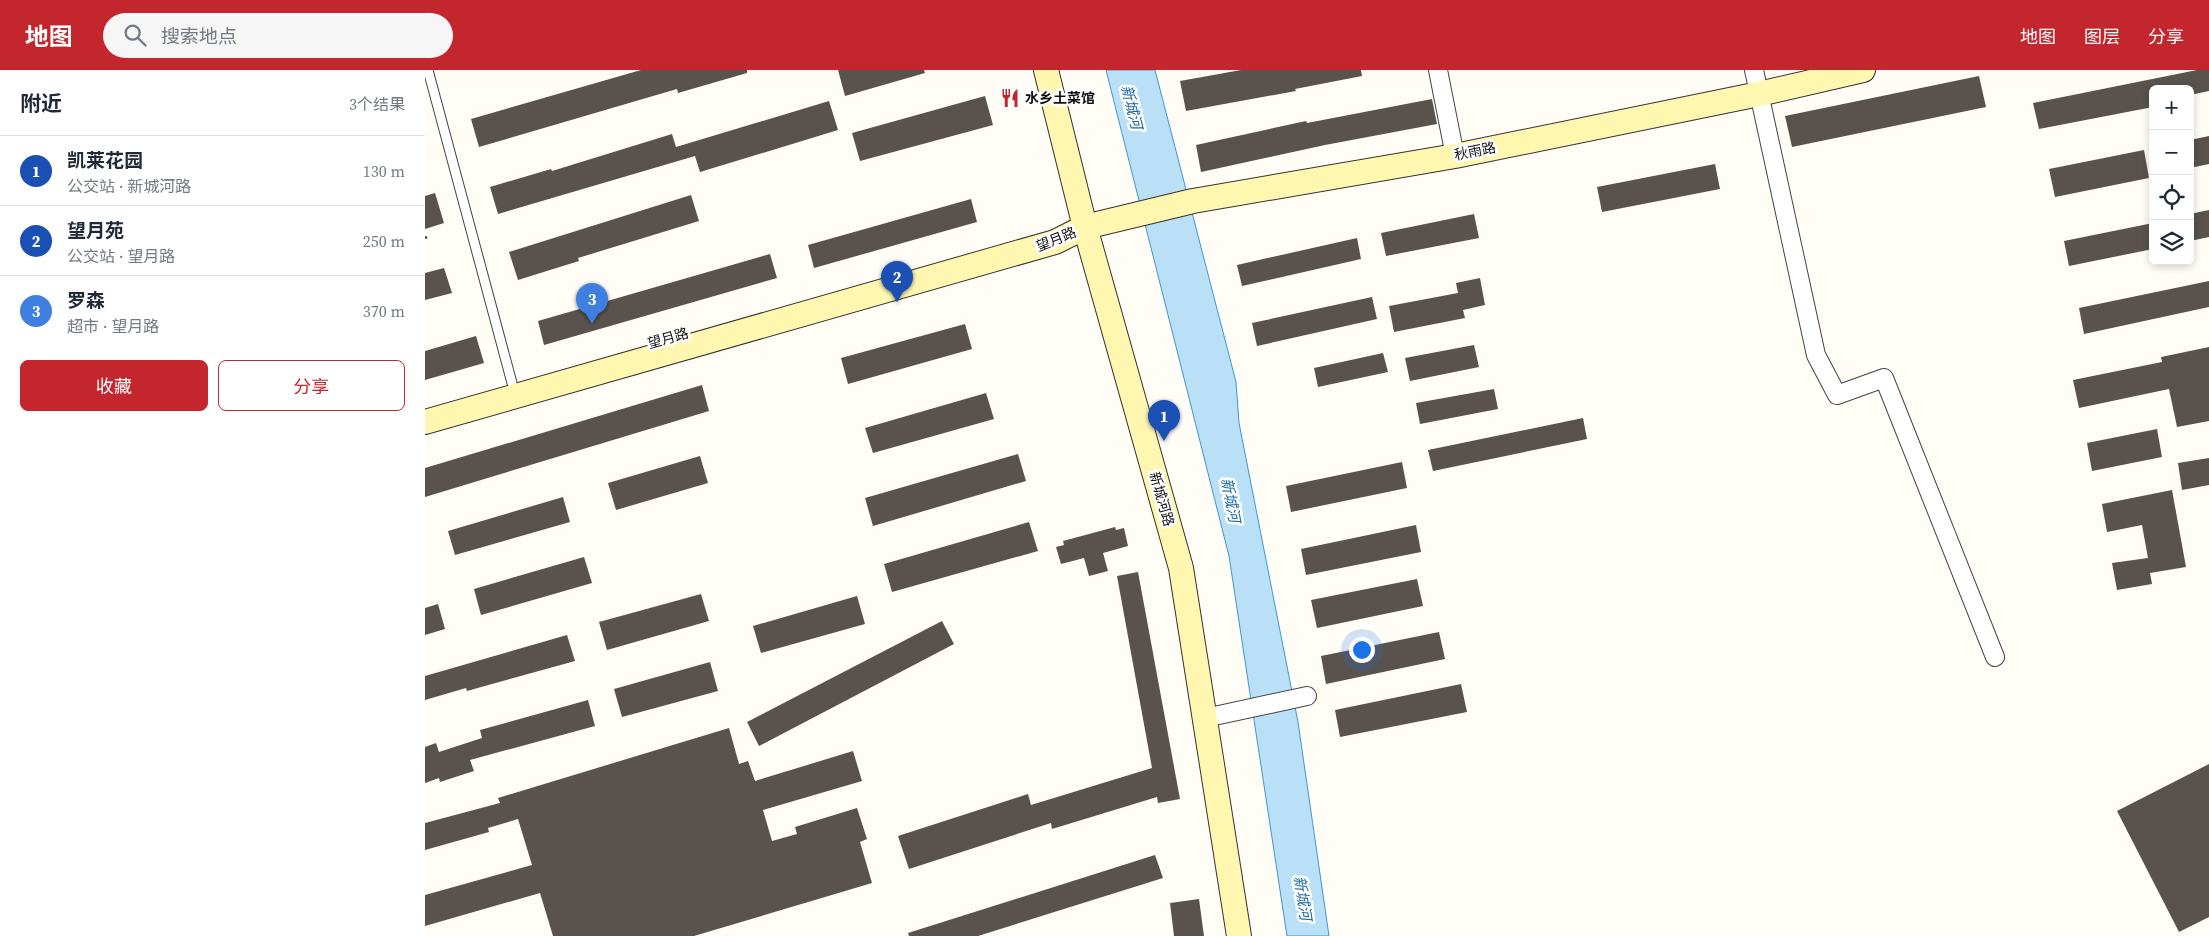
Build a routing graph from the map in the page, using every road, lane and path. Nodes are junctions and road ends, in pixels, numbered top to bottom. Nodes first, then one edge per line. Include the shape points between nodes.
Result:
1 (428, 70) edge
2 (1046, 70) edge
3 (1438, 70) edge
4 (1754, 70) edge
5 (1863, 70) edge
6 (1759, 94) junction
7 (1455, 156) junction
8 (1085, 227) junction
9 (513, 383) junction
10 (425, 408) edge
11 (425, 422) edge
12 (1995, 657) dead end
13 (1307, 696) dead end
14 (1205, 718) junction
15 (1239, 936) edge

1 - 9 lane
2 - 8 street, 新城河路
3 - 7 street
4 - 6 street
5 - 6 street, 秋雨路
6 - 7 street, 秋雨路
6 - 12 street via 1816,355 1837,395 1884,378
7 - 8 street, 秋雨路 via 1193,201
8 - 9 street, 望月路 via 1052,227
8 - 11 street, 望月路 via 1055,242
8 - 14 street, 新城河路 via 1181,568
9 - 10 street, 望月路
13 - 14 street
14 - 15 street, 新城河路

